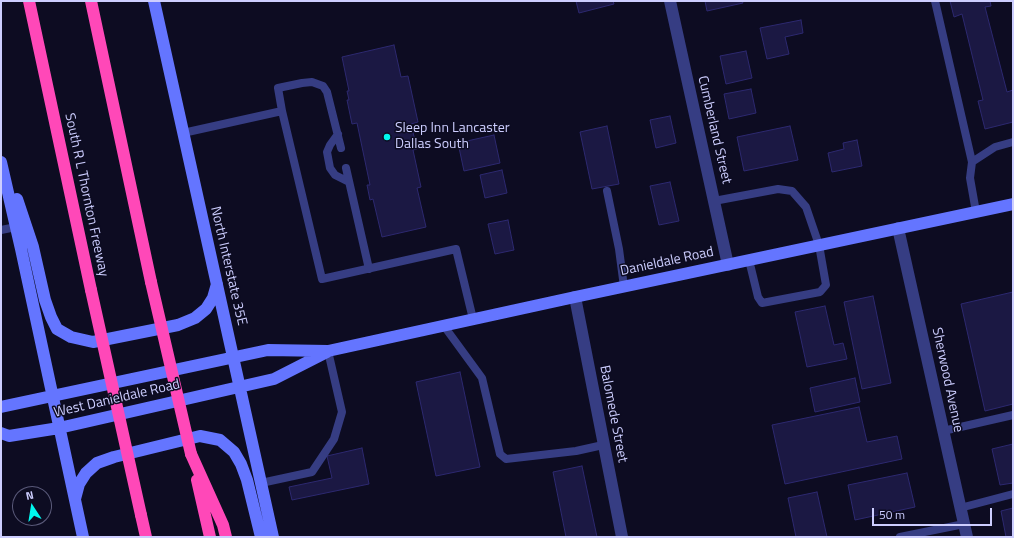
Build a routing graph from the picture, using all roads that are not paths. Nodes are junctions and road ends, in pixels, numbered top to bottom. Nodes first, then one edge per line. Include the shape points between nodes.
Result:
1 (29, 1) edge
2 (90, 1) edge
3 (154, 1) edge
4 (670, 1) edge
5 (935, 1) edge
6 (282, 112) junction
7 (183, 133) junction
8 (338, 134) junction
9 (1013, 142) edge
10 (341, 148) dead end
11 (1, 154) edge
12 (1, 162) edge
13 (972, 162) junction
14 (346, 168) dead end
15 (349, 182) junction
16 (4, 191) edge
17 (607, 191) dead end
18 (714, 201) junction
19 (1013, 204) edge
20 (976, 212) junction
21 (16, 227) junction
22 (898, 228) junction
23 (1, 230) edge
24 (818, 245) junction
25 (749, 260) junction
26 (728, 265) junction
27 (369, 269) junction
28 (217, 284) junction
29 (624, 287) junction
30 (574, 297) junction
31 (473, 320) junction
32 (444, 326) junction
33 (328, 351) junction
34 (233, 357) junction
35 (240, 387) junction
36 (52, 395) junction
37 (1, 407) edge
38 (1013, 415) edge
39 (59, 428) junction
40 (943, 431) junction
41 (1, 433) edge
42 (603, 445) junction
43 (192, 454) junction
44 (261, 483) junction
45 (1013, 494) edge
46 (75, 501) junction
47 (960, 508) junction
48 (142, 515) junction
49 (964, 524) junction
50 (83, 537) edge
51 (143, 537) edge
52 (146, 537) edge
53 (210, 537) edge
54 (226, 537) edge
55 (261, 537) edge
56 (273, 537) edge
57 (622, 537) edge
58 (900, 537) edge
59 (967, 537) edge

1 - 48 highway, South R L Thornton Freeway, bridge
2 - 43 highway, bridge via 151,282
3 - 7 main road, North Interstate 35E
4 - 18 street, Cumberland Street
5 - 13 lane
6 - 7 lane
6 - 8 lane via 278,88 312,82 322,86 327,92
6 - 27 lane via 322,279
7 - 28 main road, North Interstate 35E
8 - 10 lane
8 - 15 lane via 327,152 330,168 335,175
9 - 13 lane via 995,146
11 - 28 main road via 33,247 45,300 57,329 71,337 93,342 178,325 195,318 206,309
12 - 16 main road
13 - 20 lane via 970,178
14 - 15 lane
15 - 27 lane
16 - 21 main road
17 - 29 lane
18 - 24 lane via 778,189 792,191 806,207
18 - 26 street, Cumberland Street
19 - 20 main road, Danieldale Road
20 - 22 main road, Danieldale Road
21 - 23 lane
21 - 36 main road
22 - 24 main road, Danieldale Road
22 - 40 street, Sherwood Avenue
24 - 25 main road, Danieldale Road
24 - 25 lane via 826,285 820,292 762,303 758,297
25 - 26 main road, Danieldale Road
26 - 29 main road, Danieldale Road
27 - 31 lane via 456,249
28 - 34 main road, North Interstate 35E
29 - 30 main road, Danieldale Road
30 - 31 main road, Danieldale Road
30 - 42 street, Balomede Street
31 - 32 main road, Danieldale Road
32 - 33 main road, Danieldale Road
32 - 42 lane via 482,378 500,454 506,459 576,452
33 - 34 main road, Danieldale Road via 268,350
33 - 35 main road, Danieldale Road via 274,379
33 - 44 lane via 342,412 334,439 312,472
34 - 35 main road, North Interstate 35E
34 - 36 main road, West Danieldale Road
35 - 39 main road, West Danieldale Road
35 - 44 main road, North Interstate 35E
36 - 37 main road, West Danieldale Road
36 - 39 main road
38 - 40 lane
39 - 41 main road, West Danieldale Road via 9,436
39 - 46 main road
40 - 47 street, Sherwood Avenue
42 - 57 street, Balomede Street
43 - 53 highway
43 - 54 highway
44 - 56 main road, North Interstate 35E
45 - 47 lane
46 - 50 main road
46 - 55 main road via 79,484 86,473 98,463 200,436 220,440 234,452 242,464
47 - 49 street, Sherwood Avenue
48 - 51 highway
48 - 52 highway
49 - 58 lane
49 - 59 street, Sherwood Avenue

